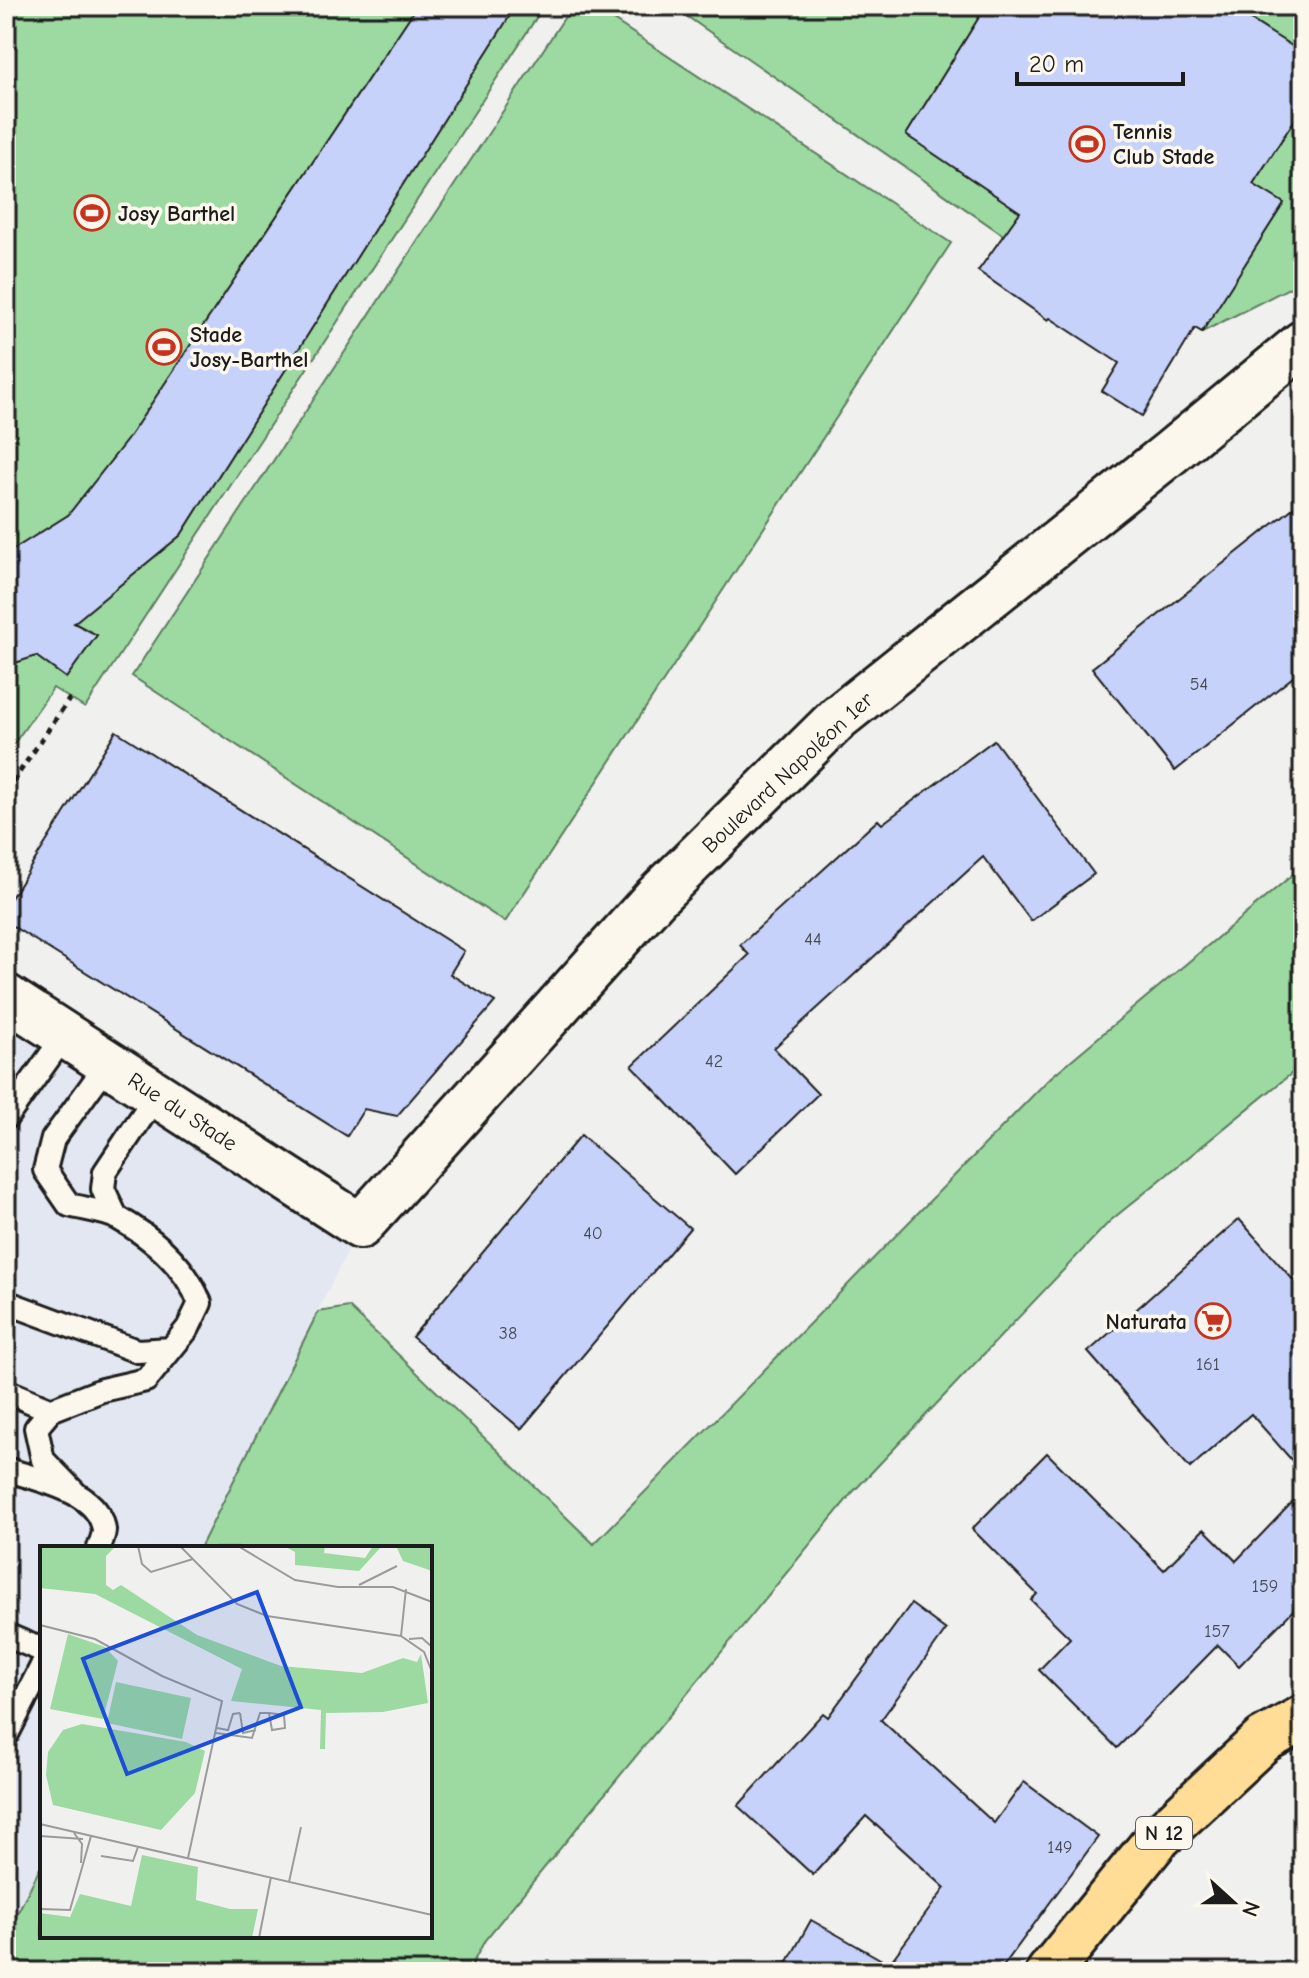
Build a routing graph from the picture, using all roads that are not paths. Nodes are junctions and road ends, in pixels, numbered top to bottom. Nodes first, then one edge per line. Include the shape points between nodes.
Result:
1 (1303, 343) edge
2 (6, 997) edge
3 (65, 1035) junction
4 (108, 1063) junction
5 (157, 1094) junction
6 (6, 1118) edge
7 (116, 1217) junction
8 (360, 1226) joint
9 (6, 1302) edge
10 (171, 1349) junction
11 (6, 1391) edge
12 (51, 1410) junction
13 (6, 1469) edge
14 (76, 1494) junction
15 (100, 1546) edge
16 (6, 1635) edge
17 (40, 1647) edge
18 (40, 1670) edge
19 (1303, 1718) edge
20 (6, 1736) edge
21 (1049, 1972) edge

1 - 8 street, Boulevard Napoléon 1er via 839,717 656,897
2 - 3 street, Rue du Stade
3 - 4 street, Rue du Stade
3 - 6 lane
4 - 5 street, Rue du Stade
4 - 7 lane via 53,1139 45,1170 69,1205
5 - 7 lane via 105,1172 103,1189
5 - 8 street, Rue du Stade
7 - 10 lane via 169,1255 191,1281 200,1303
9 - 10 lane via 137,1351
10 - 12 lane via 146,1380
11 - 12 lane
12 - 14 lane via 36,1428 43,1460
13 - 14 lane
14 - 15 lane via 96,1510 104,1531
16 - 17 lane
18 - 20 lane
19 - 21 main road, N 12 via 1263,1740 1157,1839

